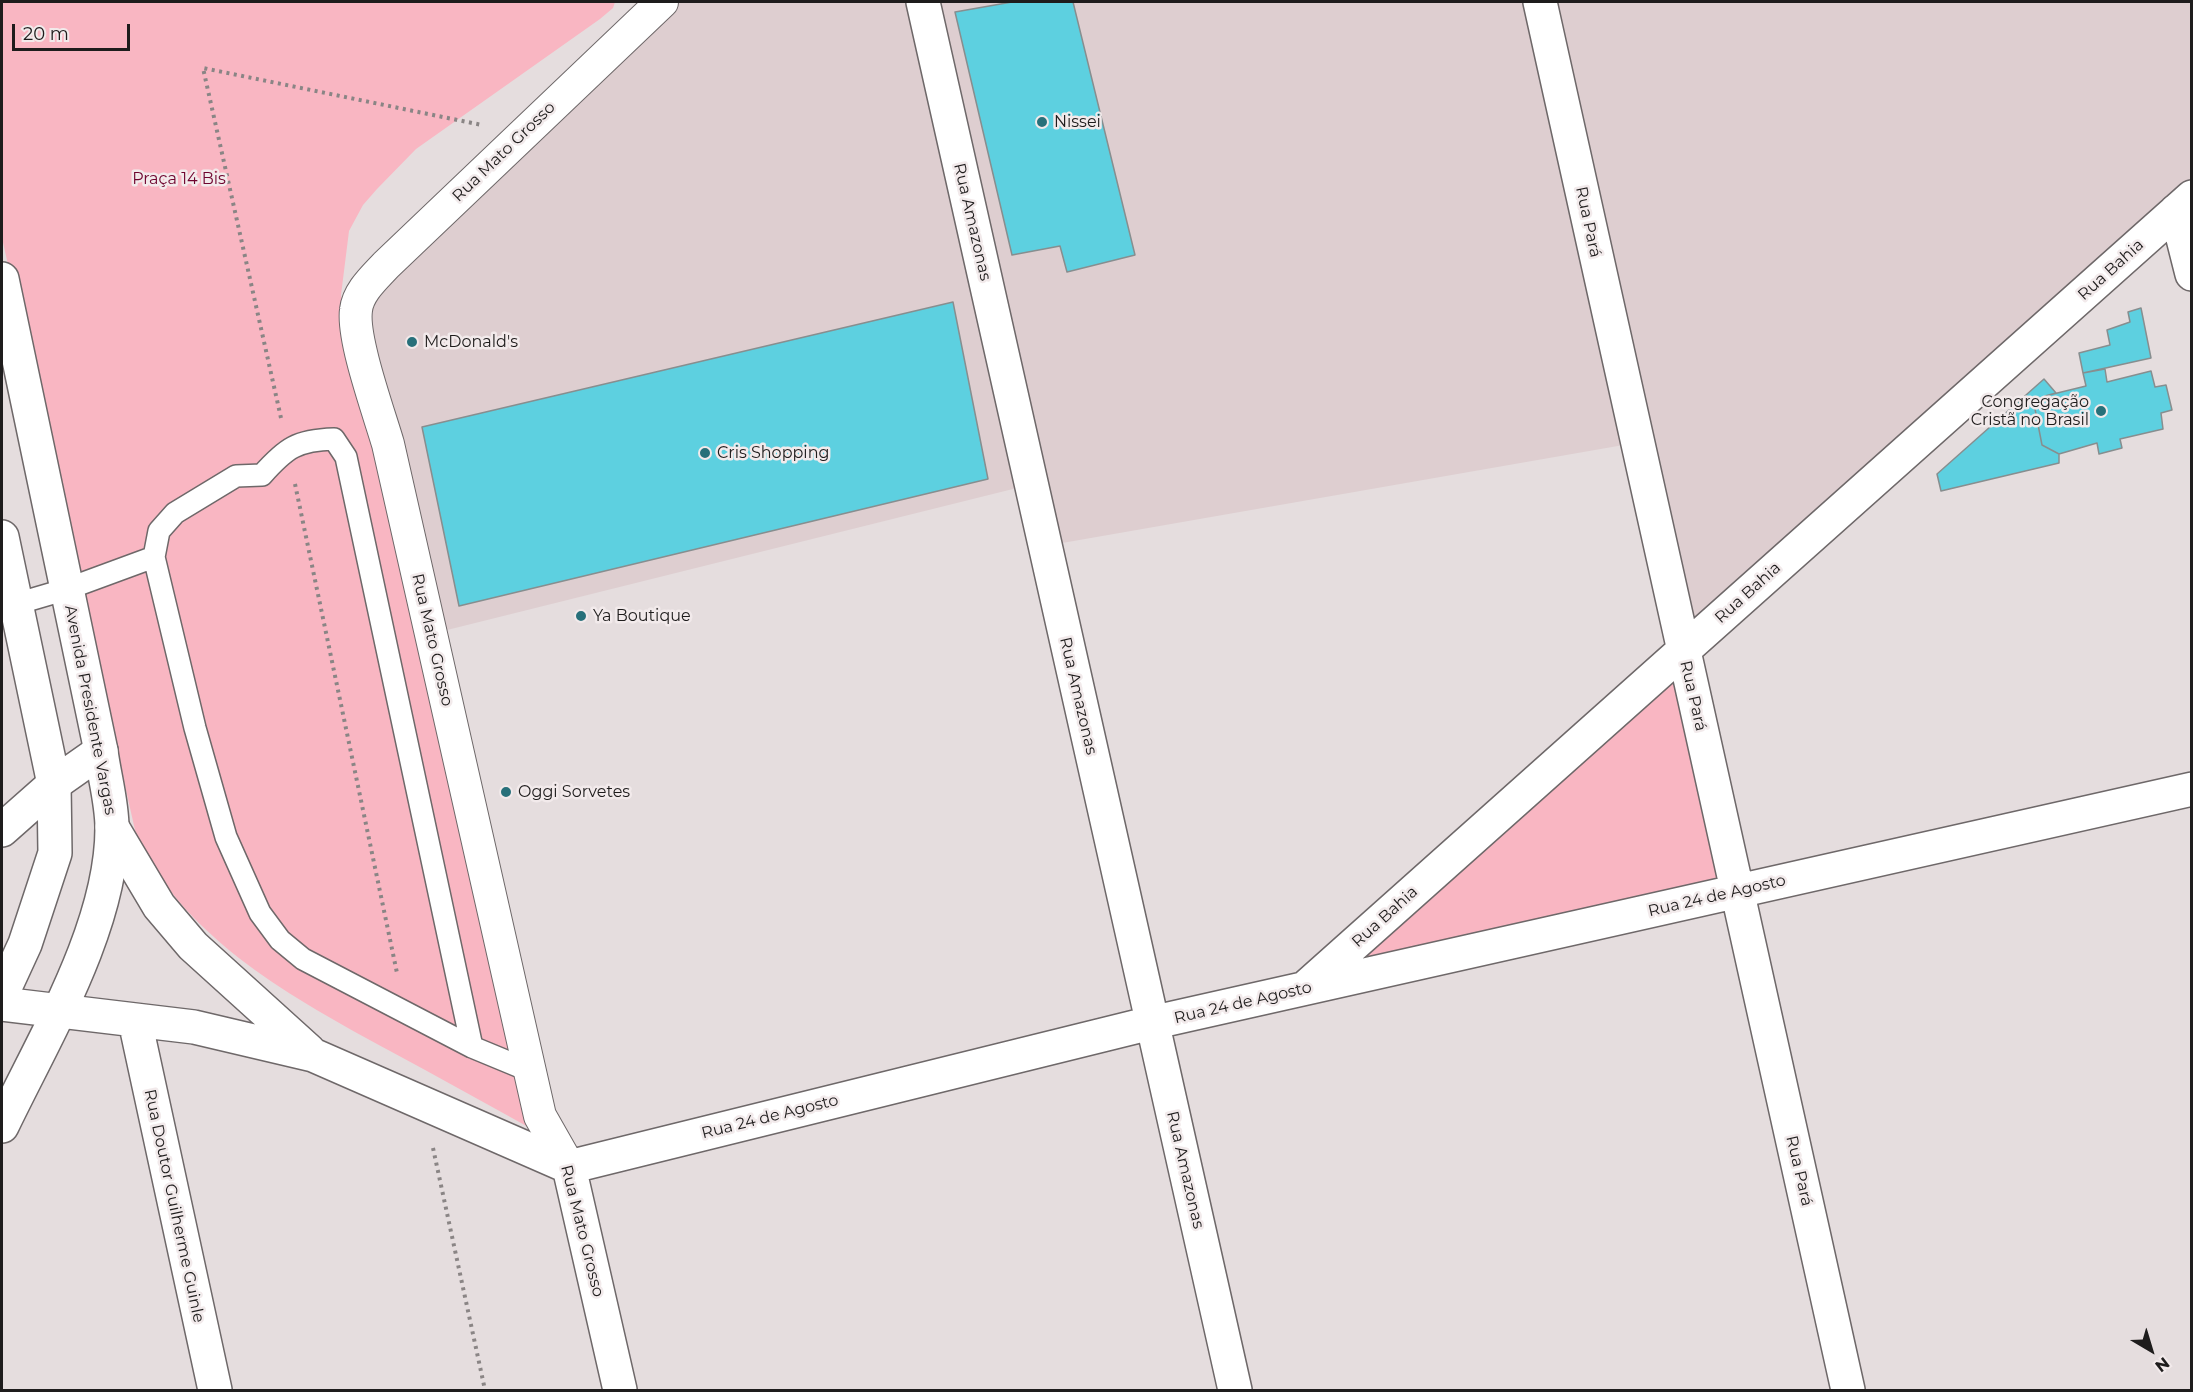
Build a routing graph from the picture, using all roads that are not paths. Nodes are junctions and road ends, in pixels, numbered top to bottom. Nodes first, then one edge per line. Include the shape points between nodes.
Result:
1 (662, 2) edge
2 (922, 2) edge
3 (1540, 2) edge
4 (2184, 204) edge
5 (2192, 274) edge
6 (2, 279) edge
7 (2, 537) edge
8 (154, 557) junction
9 (67, 589) junction
10 (16, 604) junction
11 (1683, 651) junction
12 (101, 751) junction
13 (54, 784) junction
14 (2192, 789) edge
15 (112, 827) junction
16 (2, 830) edge
17 (1737, 892) junction
18 (1304, 989) junction
19 (2, 994) edge
20 (2, 1004) edge
21 (57, 1012) junction
22 (135, 1021) junction
23 (1151, 1023) junction
24 (472, 1047) junction
25 (313, 1055) junction
26 (530, 1071) junction
27 (2, 1125) edge
28 (569, 1167) junction
29 (215, 1390) edge
30 (621, 1390) edge
31 (1235, 1390) edge
32 (1848, 1390) edge

1 - 26 street, Rua Mato Grosso via 386,265 363,291 356,309 357,334 388,444
2 - 23 street, Rua Amazonas
3 - 11 street, Rua Pará
4 - 5 street
4 - 11 street, Rua Bahia
6 - 9 street, Avenida Presidente Vargas
7 - 10 street
8 - 9 lane
8 - 24 lane via 226,837 260,913 280,940 303,959
8 - 24 lane via 159,531 175,513 236,476 262,475 283,451 313,440 334,439 346,457
9 - 10 lane
9 - 12 street, Avenida Presidente Vargas
10 - 13 street
11 - 17 street, Rua Pará
11 - 18 street, Rua Bahia
12 - 13 street
12 - 15 street, Avenida Presidente Vargas
13 - 16 street
13 - 19 street via 55,853 25,944
14 - 17 street, Rua 24 de Agosto
15 - 21 street, Avenida Presidente Vargas via 95,921
15 - 25 street via 159,906 193,946
17 - 18 street, Rua 24 de Agosto
17 - 32 street, Rua Pará
18 - 23 street, Rua 24 de Agosto
20 - 21 street
21 - 22 street
21 - 27 street, Avenida Presidente Vargas
22 - 25 street via 194,1027
22 - 29 street, Rua Doutor Guilherme Guinle
23 - 28 street, Rua 24 de Agosto
23 - 31 street, Rua Amazonas
24 - 26 lane
25 - 28 street
26 - 28 street, Rua Mato Grosso via 540,1116
28 - 30 street, Rua Mato Grosso

